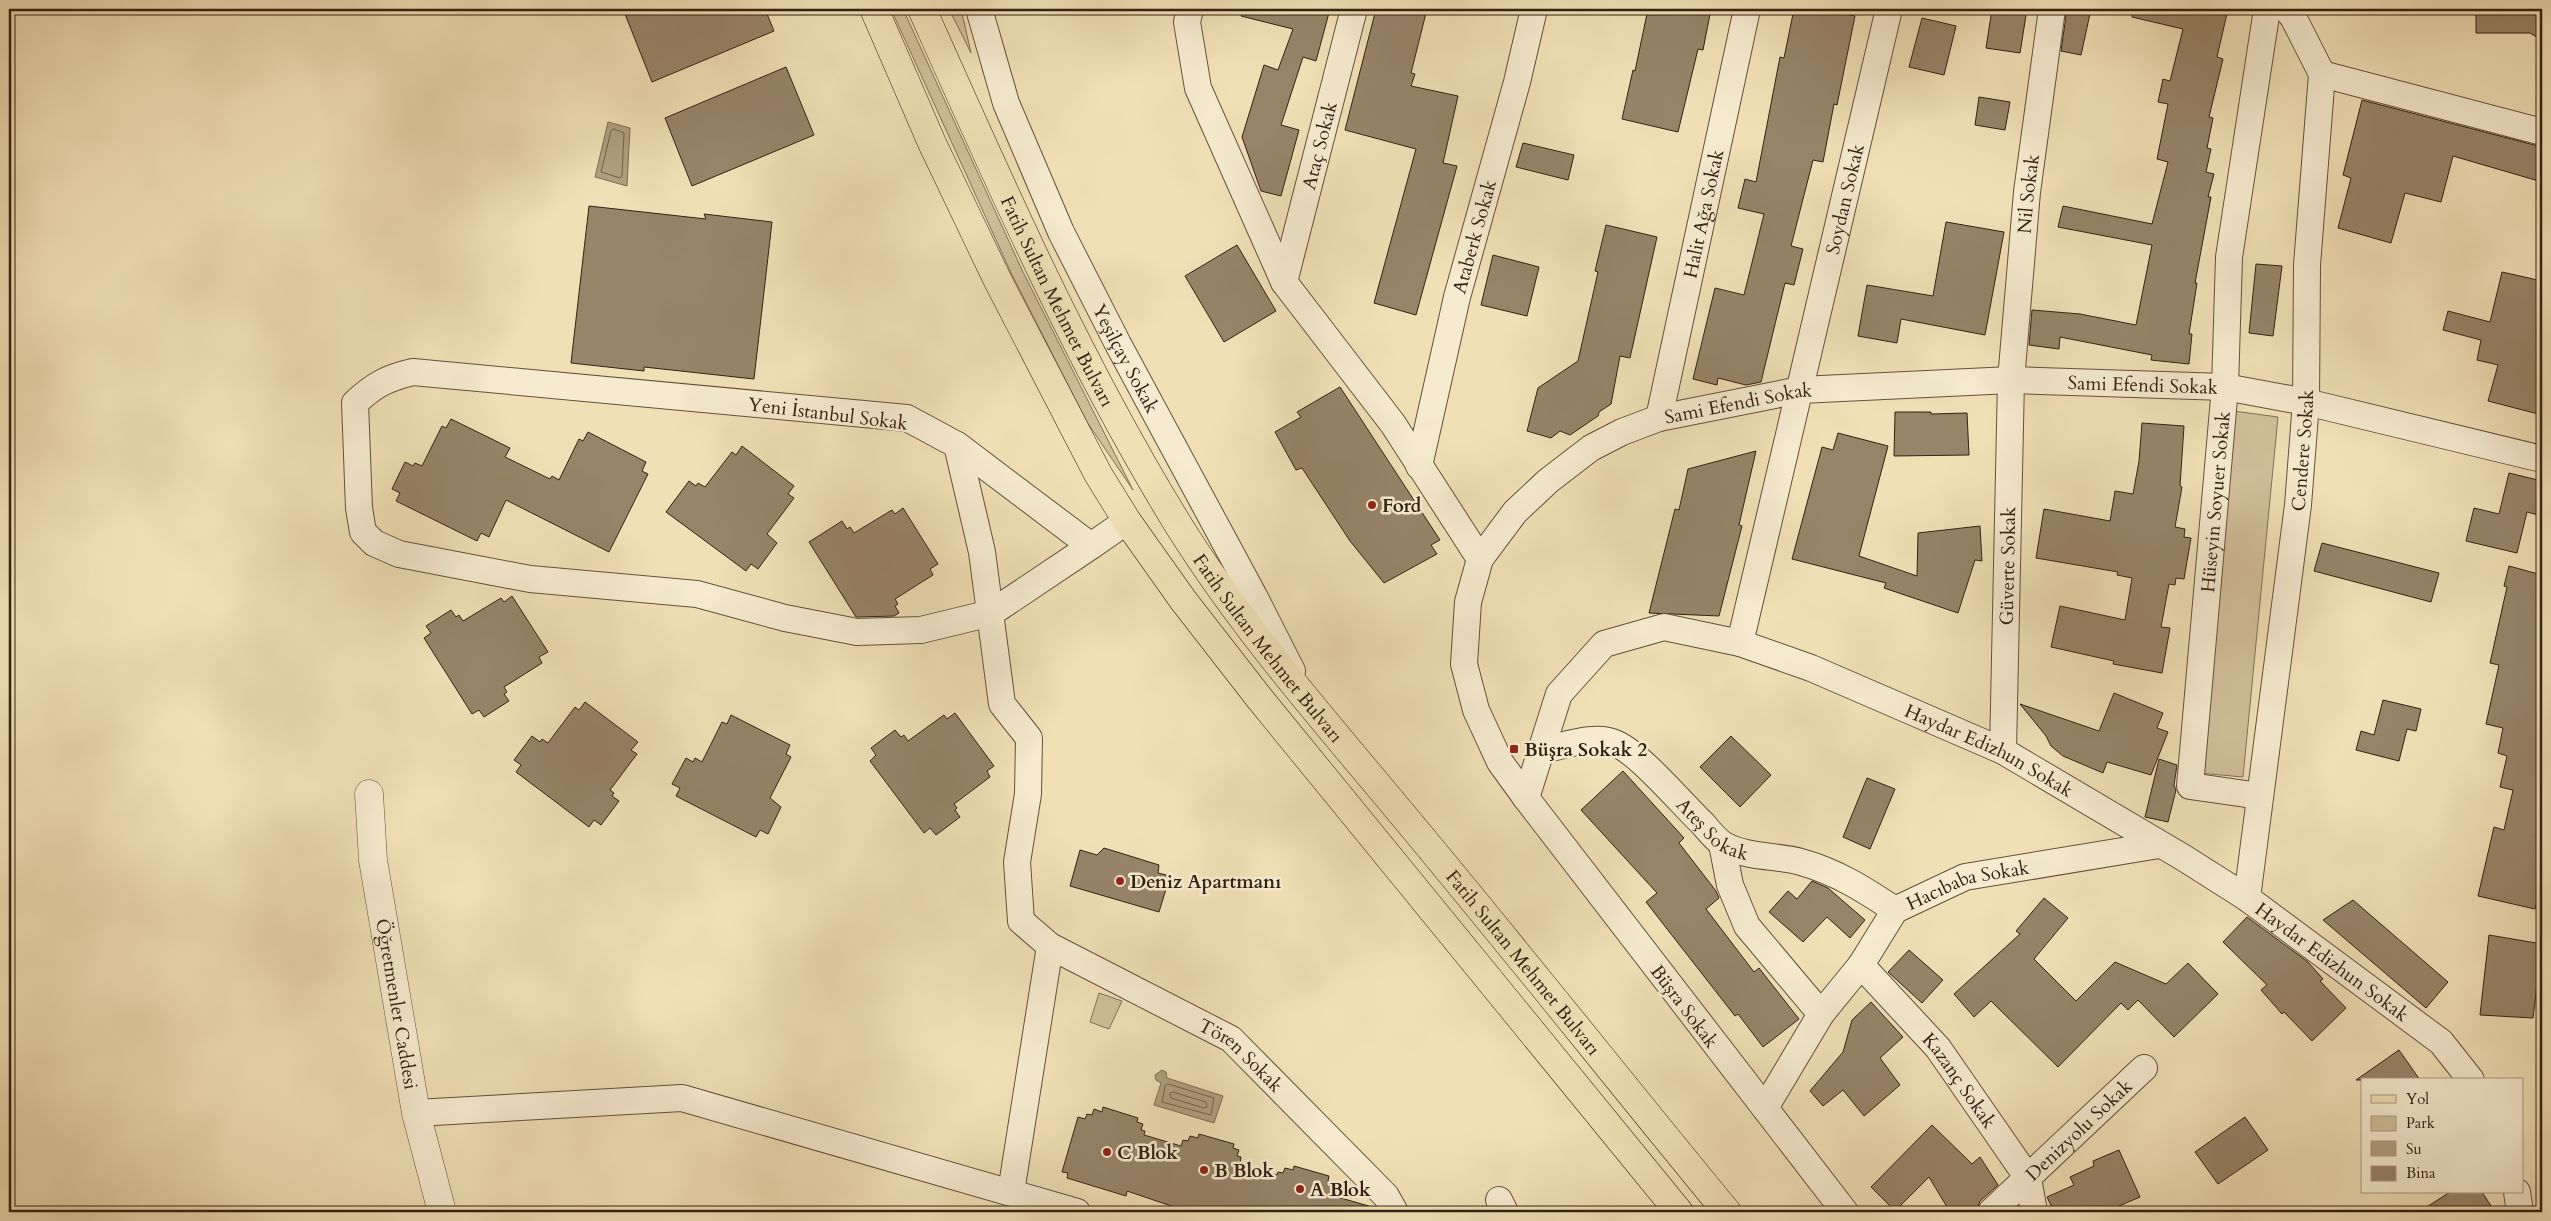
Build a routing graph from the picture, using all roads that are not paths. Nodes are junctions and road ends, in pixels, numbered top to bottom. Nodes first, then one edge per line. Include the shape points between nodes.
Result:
1 (874, 9) edge
2 (922, 9) edge
3 (979, 9) edge
4 (1190, 9) edge
5 (1354, 9) edge
6 (1534, 9) edge
7 (1747, 9) edge
8 (1889, 9) edge
9 (2052, 9) edge
10 (2266, 9) edge
11 (2286, 9) edge
12 (2322, 74) junction
13 (2542, 132) edge
14 (1284, 282) junction
15 (2011, 380) junction
16 (2225, 387) junction
17 (1800, 390) junction
18 (2306, 402) junction
19 (1659, 418) junction
20 (957, 445) junction
21 (2542, 459) edge
22 (1419, 466) junction
23 (1127, 521) junction
24 (1091, 546) junction
25 (1480, 559) junction
26 (991, 613) junction
27 (1740, 643) junction
28 (1303, 694) junction
29 (1543, 750) junction
30 (2003, 751) junction
31 (369, 794) dead end
32 (2260, 796) junction
33 (1526, 798) junction
34 (1722, 844) junction
35 (2159, 845) junction
36 (2247, 898) junction
37 (1895, 910) junction
38 (1050, 946) junction
39 (1861, 965) junction
40 (1821, 1014) junction
41 (2144, 1068) dead end
42 (2469, 1078) edge
43 (1765, 1108) junction
44 (416, 1112) junction
45 (2028, 1178) junction
46 (1011, 1192) junction
47 (2517, 1194) edge
48 (442, 1212) edge
49 (1077, 1212) edge
50 (1395, 1212) edge
51 (1679, 1212) edge
52 (1727, 1212) edge
53 (1845, 1212) edge
54 (1991, 1212) edge
55 (2034, 1212) edge
56 (2520, 1212) edge

1 - 23 main road, Fatih Sultan Mehmet Bulvarı via 932,143 997,279 1098,474
2 - 28 main road, Fatih Sultan Mehmet Bulvarı via 1020,226 1094,376 1179,526 1229,600
3 - 28 street, Yeşilçay Sokak via 1006,103 1061,232
4 - 14 street via 1187,22 1198,88
5 - 14 street, Ataç Sokak
6 - 22 street, Ataberk Sokak via 1457,297
7 - 19 street, Halit Ağa Sokak
8 - 17 street, Soydan Sokak
9 - 15 street, Nil Sokak via 2027,192
10 - 16 street, Hüseyin Soyuer Sokak via 2229,257
11 - 12 street
12 - 13 street
12 - 18 street, Cendere Sokak via 2307,265
14 - 22 street via 1393,424
15 - 16 street, Sami Efendi Sokak
15 - 17 street, Sami Efendi Sokak
15 - 30 street, Güverte Sokak
16 - 18 street, Sami Efendi Sokak
16 - 32 street, Hüseyin Soyuer Sokak via 2190,786
17 - 19 street, Sami Efendi Sokak
17 - 27 street, Soydan Sokak
18 - 21 street, Sami Efendi Sokak
18 - 32 street, Cendere Sokak via 2298,505
19 - 25 street, Sami Efendi Sokak via 1591,448 1548,481 1515,512
20 - 24 street, Yeni İstanbul Sokak
20 - 26 street via 982,552
20 - 26 street, Yeni İstanbul Sokak via 907,418 413,372 394,376 373,386 355,403 359,508 363,532 374,543 399,554 530,578 697,594 785,618 857,632 921,630
22 - 25 street
23 - 24 street
23 - 51 main road, Fatih Sultan Mehmet Bulvarı via 1260,699
24 - 26 street
25 - 33 street, Sami Efendi Sokak via 1468,602 1464,664 1476,710 1500,762
26 - 38 street via 1002,704 1029,738 1028,794 1017,862 1021,921
27 - 29 street, Haydar Edizhun Sokak via 1664,627 1604,644 1559,694
27 - 30 street, Haydar Edizhun Sokak via 1811,668
28 - 52 main road, Fatih Sultan Mehmet Bulvarı
29 - 33 street, Haydar Edizhun Sokak
29 - 34 street, Ateş Sokak via 1602,740 1617,744 1638,760
30 - 35 street, Haydar Edizhun Sokak
31 - 44 street, Öğretmenler Caddesi via 373,860
32 - 36 street, Cendere Sokak
33 - 43 street, Büşra Sokak
34 - 37 street, Ateş Sokak via 1741,853 1768,855 1819,867 1855,883
34 - 40 street via 1730,885 1747,926
35 - 36 street, Haydar Edizhun Sokak
35 - 37 street, Hacıbaba Sokak via 1965,877
36 - 42 street, Haydar Edizhun Sokak via 2441,1042
37 - 39 street, Hacıbaba Sokak
38 - 46 street
38 - 50 street, Tören Sokak via 1231,1039 1386,1196
39 - 40 street, Hacıbaba Sokak
39 - 45 street, Kazanç Sokak via 1938,1048
40 - 43 street, Hacıbaba Sokak
41 - 45 street, Denizyolu Sokak
43 - 53 street, Büşra Sokak
44 - 46 street via 682,1098
44 - 48 street, Öğretmenler Caddesi
45 - 54 street, Denizyolu Sokak
45 - 55 street, Kazanç Sokak
46 - 49 street
47 - 56 street

